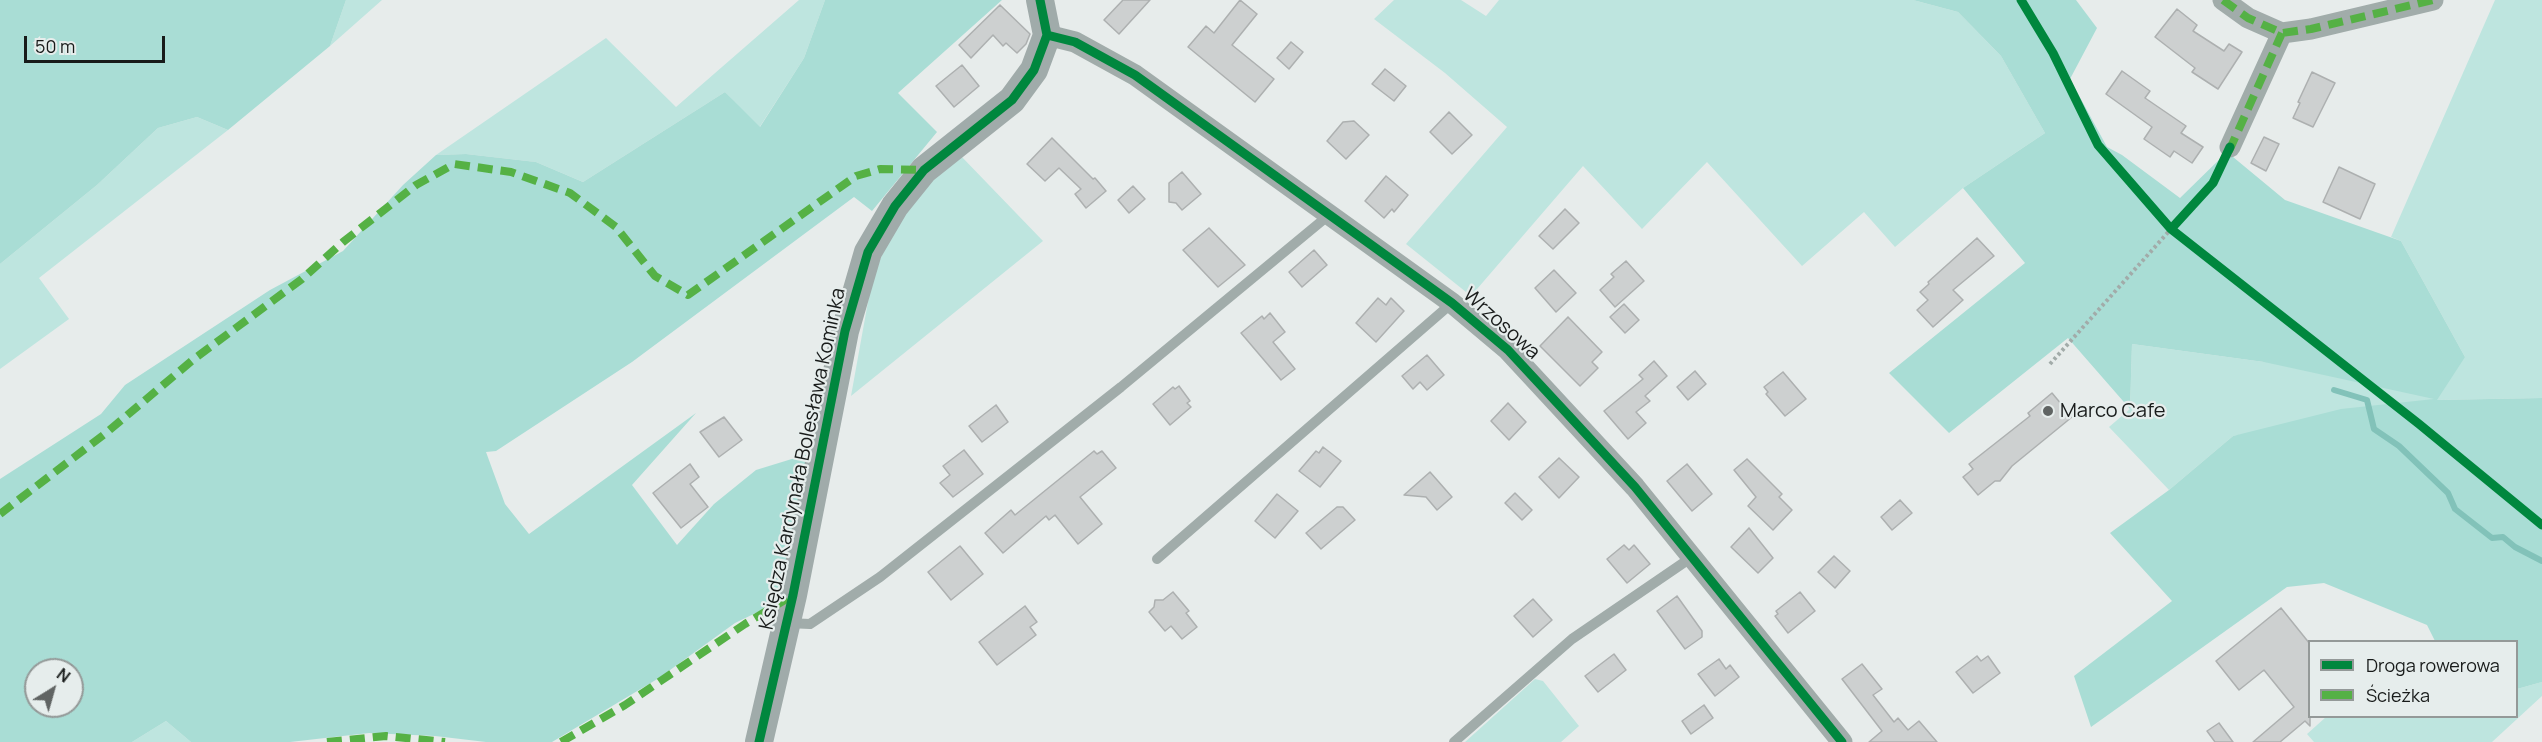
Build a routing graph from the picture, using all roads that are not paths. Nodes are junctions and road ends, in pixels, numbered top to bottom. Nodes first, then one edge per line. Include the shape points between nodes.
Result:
1 (1040, 0) edge
2 (2223, 0) edge
3 (2433, 0) edge
4 (2282, 33) junction
5 (1047, 35) junction
6 (2230, 147) dead end
7 (1329, 215) junction
8 (1452, 303) junction
9 (1692, 557) junction
10 (1157, 559) dead end
11 (786, 623) junction
12 (759, 742) edge
13 (1454, 742) edge
14 (1842, 742) edge

1 - 5 street
2 - 4 street via 2248,18
3 - 4 street
4 - 6 street
5 - 7 street, Wrzosowa via 1075,42 1135,75
5 - 11 street, Księdza Kardynała Bolesława Kominka via 1034,70 1012,100 924,170 895,206 868,252 845,331
7 - 8 street, Wrzosowa
7 - 11 lane via 1121,387 880,577 810,624
8 - 9 street, Wrzosowa via 1508,350 1635,487
8 - 10 lane
9 - 13 lane via 1572,639
9 - 14 street, Wrzosowa
11 - 12 street, Księdza Kardynała Bolesława Kominka

